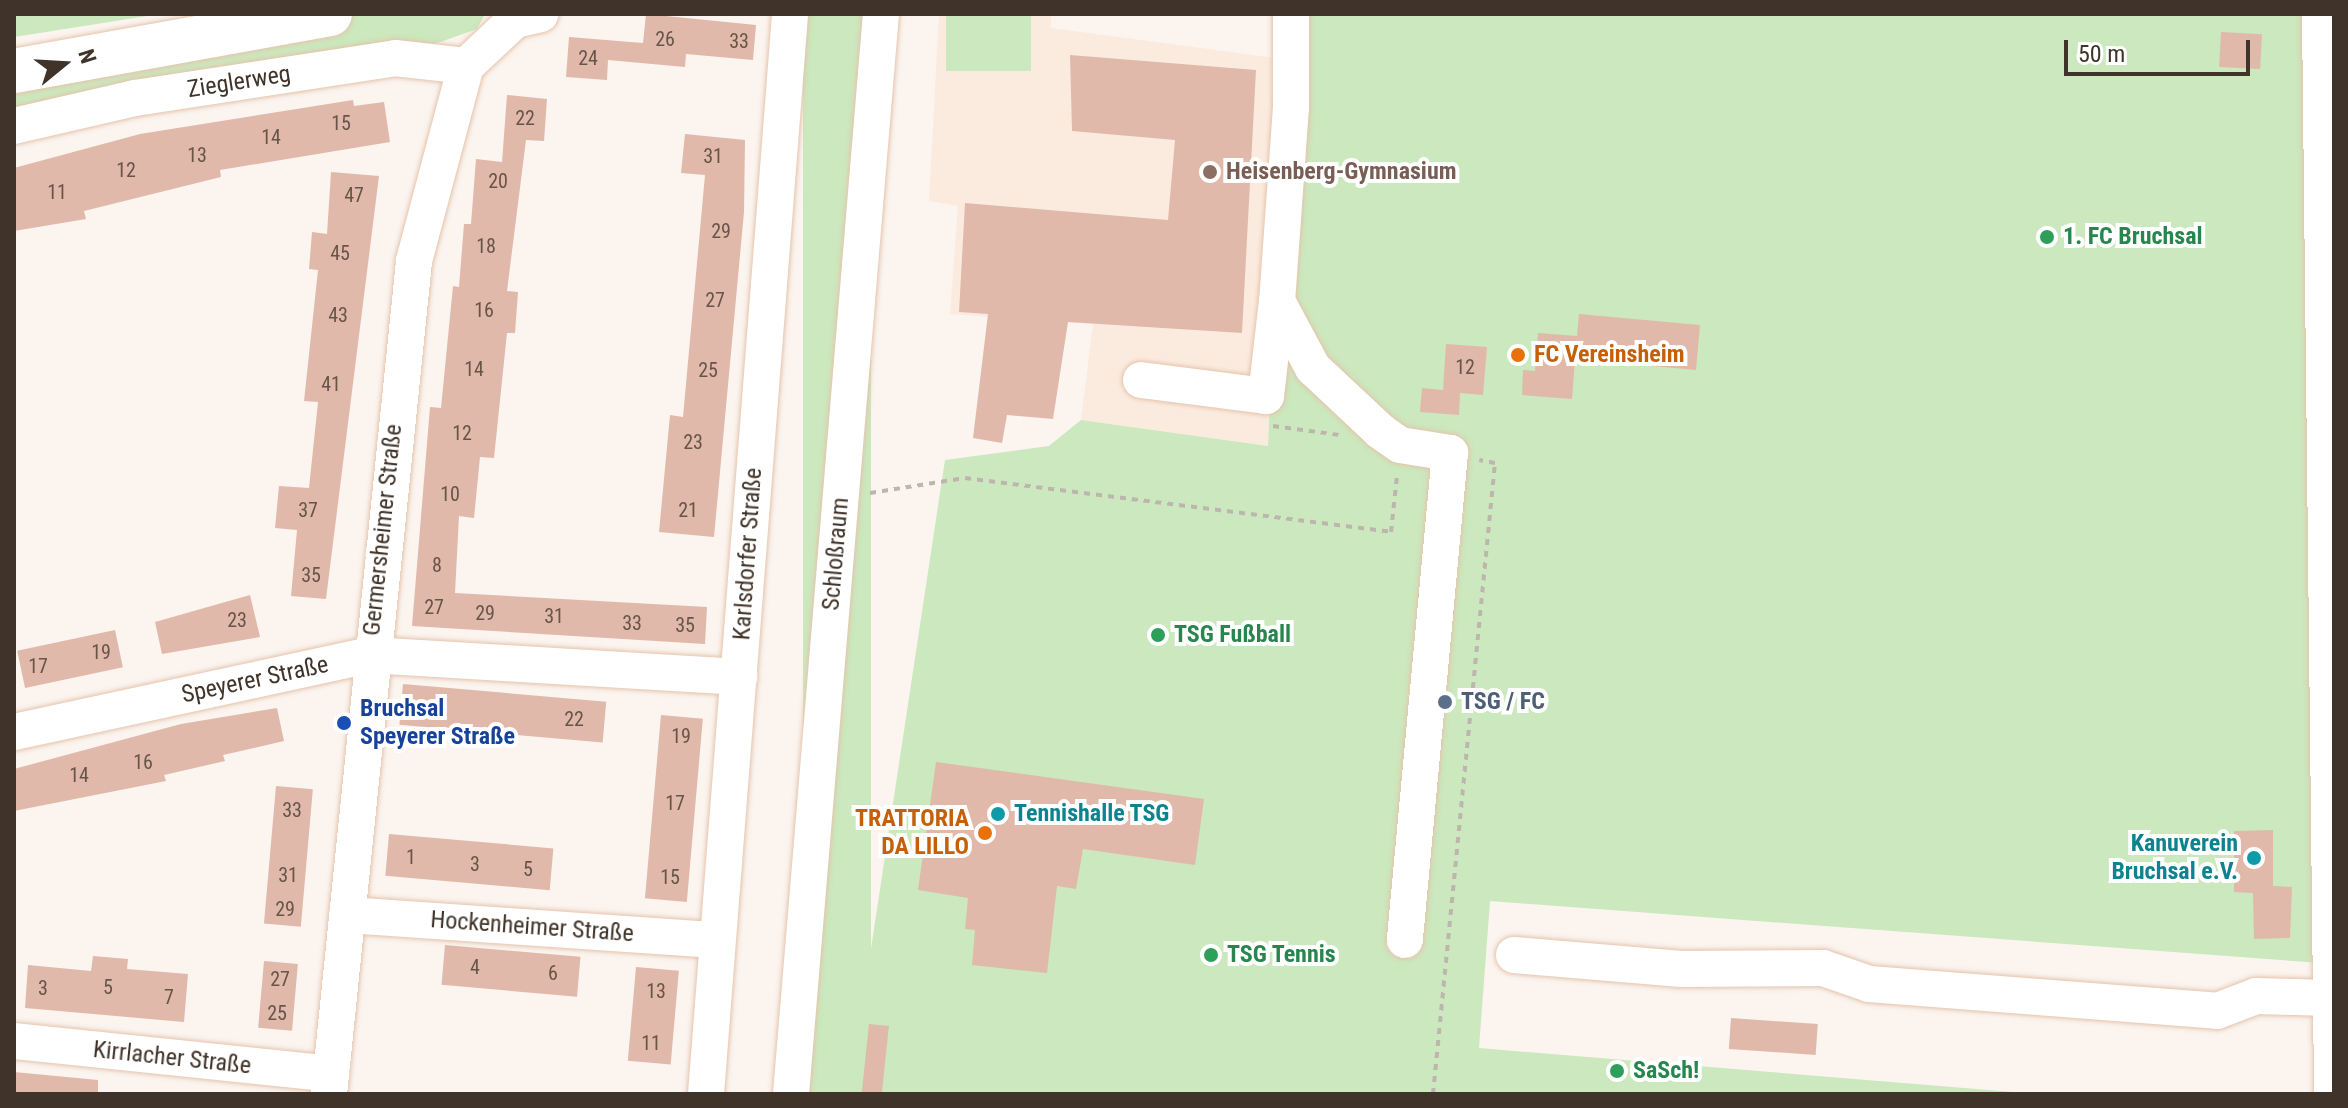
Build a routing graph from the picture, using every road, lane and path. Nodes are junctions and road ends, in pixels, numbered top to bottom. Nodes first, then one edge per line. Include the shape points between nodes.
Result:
1 (330, 14) edge
2 (790, 14) edge
3 (881, 14) edge
4 (1291, 14) edge
5 (2320, 14) edge
6 (523, 16) edge
7 (466, 66) junction
8 (14, 71) edge
9 (14, 126) edge
10 (1277, 301) junction
11 (1141, 380) dead end
12 (1255, 394) junction
13 (1390, 438) junction
14 (1450, 453) junction
15 (841, 498) junction
16 (370, 655) junction
17 (739, 677) junction
18 (14, 732) edge
19 (347, 915) junction
20 (716, 940) junction
21 (1405, 940) dead end
22 (1514, 955) dead end
23 (2331, 998) junction
24 (14, 1041) edge
25 (330, 1084) edge
26 (706, 1094) edge
27 (791, 1094) edge
28 (1433, 1094) edge
29 (2332, 1094) edge

1 - 8 main road
2 - 17 street, Karlsdorfer Straße
3 - 15 street, Schloßraum
4 - 10 street
5 - 23 street
6 - 7 street, Germersheimer Straße
7 - 9 street, Zieglerweg via 395,58 135,98
7 - 16 street, Germersheimer Straße via 445,127 414,261
10 - 12 street via 1266,396
10 - 13 street via 1313,368
11 - 12 street
12 - 13 path via 1252,423
13 - 14 street
13 - 15 path via 1391,532 965,478
14 - 21 street
14 - 28 path via 1495,463
15 - 27 street, Schloßraum
16 - 17 street, Speyerer Straße
16 - 18 street, Speyerer Straße
16 - 19 street, Germersheimer Straße
17 - 20 street, Karlsdorfer Straße
19 - 20 street, Hockenheimer Straße
19 - 25 street, Germersheimer Straße
20 - 26 street, Karlsdorfer Straße
22 - 23 street via 1681,969 1823,968 1869,984 2217,1011 2256,996
23 - 29 street
24 - 25 street, Kirrlacher Straße

